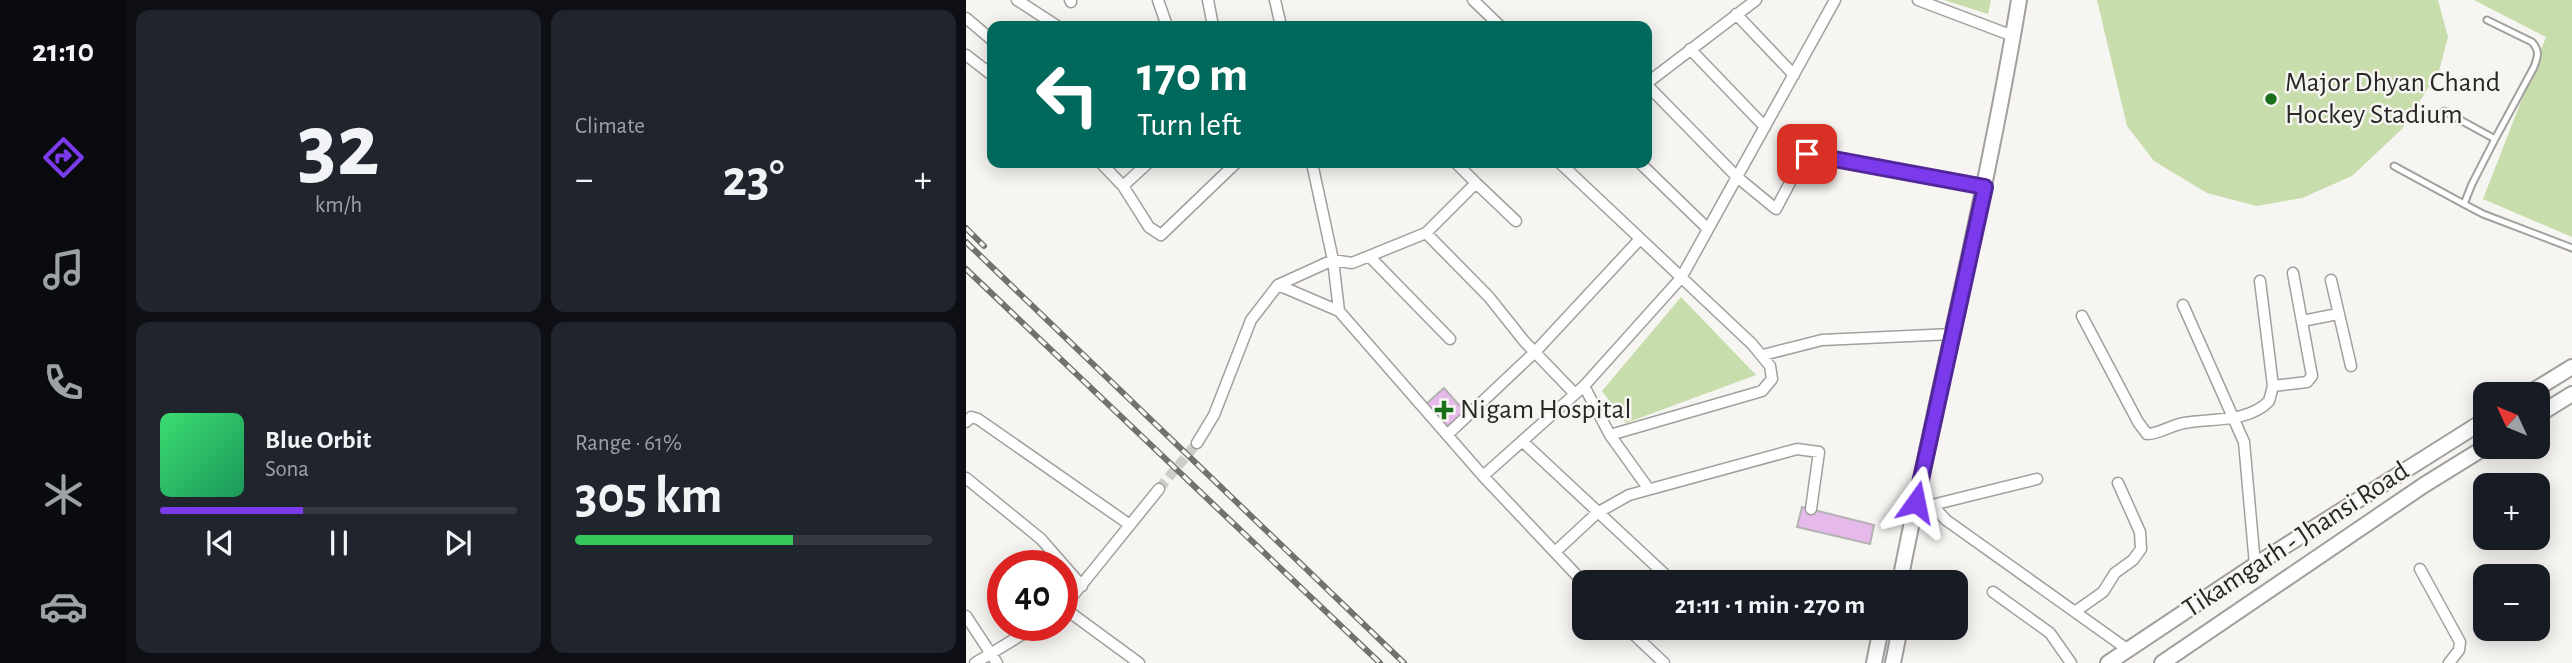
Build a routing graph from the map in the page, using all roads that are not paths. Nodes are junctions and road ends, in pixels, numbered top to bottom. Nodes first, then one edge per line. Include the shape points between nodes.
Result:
1 (1017, 0) edge
2 (1158, 0) edge
3 (1208, 0) edge
4 (1275, 0) edge
5 (1473, 0) edge
6 (1835, 0) edge
7 (1917, 0) edge
8 (2019, 0) edge
9 (1750, 1) edge
10 (1736, 14) junction
11 (966, 19) edge
12 (2487, 20) dead end
13 (1049, 21) edge
14 (1165, 21) edge
15 (1212, 21) edge
16 (1280, 21) edge
17 (1495, 21) edge
18 (987, 36) edge
19 (2013, 36) junction
20 (1690, 49) junction
21 (966, 55) edge
22 (987, 71) edge
23 (1794, 75) junction
24 (1652, 80) edge
25 (1652, 89) edge
26 (2444, 111) dead end
27 (1765, 127) junction
28 (2496, 139) junction
29 (2394, 166) dead end
30 (1106, 168) edge
31 (1140, 168) edge
32 (1231, 168) edge
33 (1313, 168) edge
34 (1461, 168) edge
35 (1565, 168) edge
36 (1645, 168) edge
37 (1737, 177) junction
38 (1476, 183) junction
39 (1123, 186) junction
40 (1985, 187) junction
41 (2465, 204) junction
42 (1516, 221) dead end
43 (1708, 229) junction
44 (1426, 233) junction
45 (1640, 239) junction
46 (2572, 248) edge
47 (1369, 256) junction
48 (1333, 260) junction
49 (2293, 273) dead end
50 (1681, 278) junction
51 (2331, 280) dead end
52 (2260, 281) dead end
53 (1278, 285) junction
54 (2183, 304) dead end
55 (1339, 311) junction
56 (2338, 314) junction
57 (2082, 316) dead end
58 (2302, 321) junction
59 (1952, 334) junction
60 (1450, 339) dead end
61 (1535, 352) junction
62 (1763, 355) junction
63 (2351, 366) dead end
64 (2572, 367) edge
65 (2548, 382) edge
66 (1584, 386) junction
67 (2273, 386) junction
68 (1575, 394) junction
69 (2572, 394) edge
70 (2550, 408) edge
71 (2235, 417) junction
72 (966, 422) edge
73 (2473, 428) edge
74 (1447, 435) junction
75 (1610, 435) junction
76 (1522, 441) junction
77 (1197, 443) tunnel mouth
78 (2473, 455) edge
79 (1483, 476) junction
80 (966, 478) edge
81 (2037, 479) dead end
82 (2118, 483) dead end
83 (1648, 488) junction
84 (1159, 489) tunnel mouth
85 (1916, 502) junction
86 (1932, 505) junction
87 (1811, 509) dead end
88 (1597, 513) junction
89 (1130, 525) junction
90 (1555, 552) junction
91 (2255, 565) junction
92 (2420, 569) dead end
93 (1572, 570) edge
94 (1660, 570) edge
95 (1902, 570) edge
96 (1082, 586) junction
97 (1078, 591) edge
98 (1993, 592) dead end
99 (2076, 611) junction
100 (966, 616) edge
101 (1078, 620) edge
102 (1640, 640) edge
103 (1879, 640) edge
104 (1898, 640) edge
105 (1017, 641) edge
106 (2127, 649) junction
107 (994, 659) edge
108 (975, 663) edge
109 (1139, 663) edge
110 (1664, 663) edge
111 (1874, 663) edge
112 (1893, 663) edge
113 (2071, 663) edge
114 (2108, 663) edge
115 (2162, 663) edge
116 (2449, 663) edge

1 - 13 street
2 - 14 street
3 - 15 street
4 - 16 street
5 - 17 street
6 - 23 street
7 - 19 street
8 - 19 street
9 - 10 street
10 - 20 street
10 - 23 street
11 - 18 street
12 - 28 lane via 2538,48 2534,66
19 - 40 street
20 - 24 street
20 - 27 street
21 - 22 street
23 - 27 street
25 - 37 street
26 - 28 lane
27 - 37 street
28 - 41 lane
29 - 41 lane
30 - 39 street
31 - 39 street
32 - 39 street via 1161,235 1149,227
33 - 48 street
34 - 38 street
35 - 45 street
36 - 43 street
37 - 40 street via 1776,209 1807,154
37 - 43 street
38 - 42 street
38 - 44 street
40 - 59 street
41 - 46 lane
43 - 50 street
44 - 47 street
44 - 61 street via 1489,296
45 - 50 street
45 - 61 street
47 - 48 street via 1352,263
47 - 60 street
48 - 53 street
48 - 55 street
49 - 58 street
50 - 62 street
50 - 66 street
51 - 56 street
52 - 67 street
53 - 55 street
53 - 77 street via 1251,320 1214,415
54 - 71 street
55 - 74 street
56 - 58 street
56 - 63 street
57 - 71 street via 2147,434 2185,422
58 - 67 street via 2311,379
59 - 62 street via 1822,340
59 - 85 street
61 - 68 street
61 - 74 street
62 - 75 street via 1772,379 1762,391
64 - 65 street
66 - 68 street
66 - 75 street
67 - 71 street via 2265,405
68 - 76 street
69 - 70 street
71 - 91 street via 2247,460
72 - 89 street via 974,417
73 - 91 street, Tikamgarh - Jhansi Road
74 - 79 street
75 - 83 street
76 - 79 street
76 - 88 street
78 - 115 street, Tikamgarh - Jhansi Road
79 - 90 street
80 - 96 street via 1041,539
81 - 86 street
82 - 99 street via 2140,532 2141,548 2115,573 2104,592
83 - 87 street via 1787,451 1816,450
83 - 88 street
84 - 89 street
85 - 86 street
85 - 95 street
86 - 99 street via 1946,520
88 - 90 street
88 - 94 street
89 - 96 street
90 - 93 street
91 - 106 street, Tikamgarh - Jhansi Road
92 - 116 street via 2460,642
96 - 97 street
98 - 113 street via 2050,633
99 - 106 street
100 - 107 street
101 - 109 street
102 - 110 street
103 - 111 street
104 - 112 street
105 - 107 street
106 - 114 street, Tikamgarh - Jhansi Road
107 - 108 street

